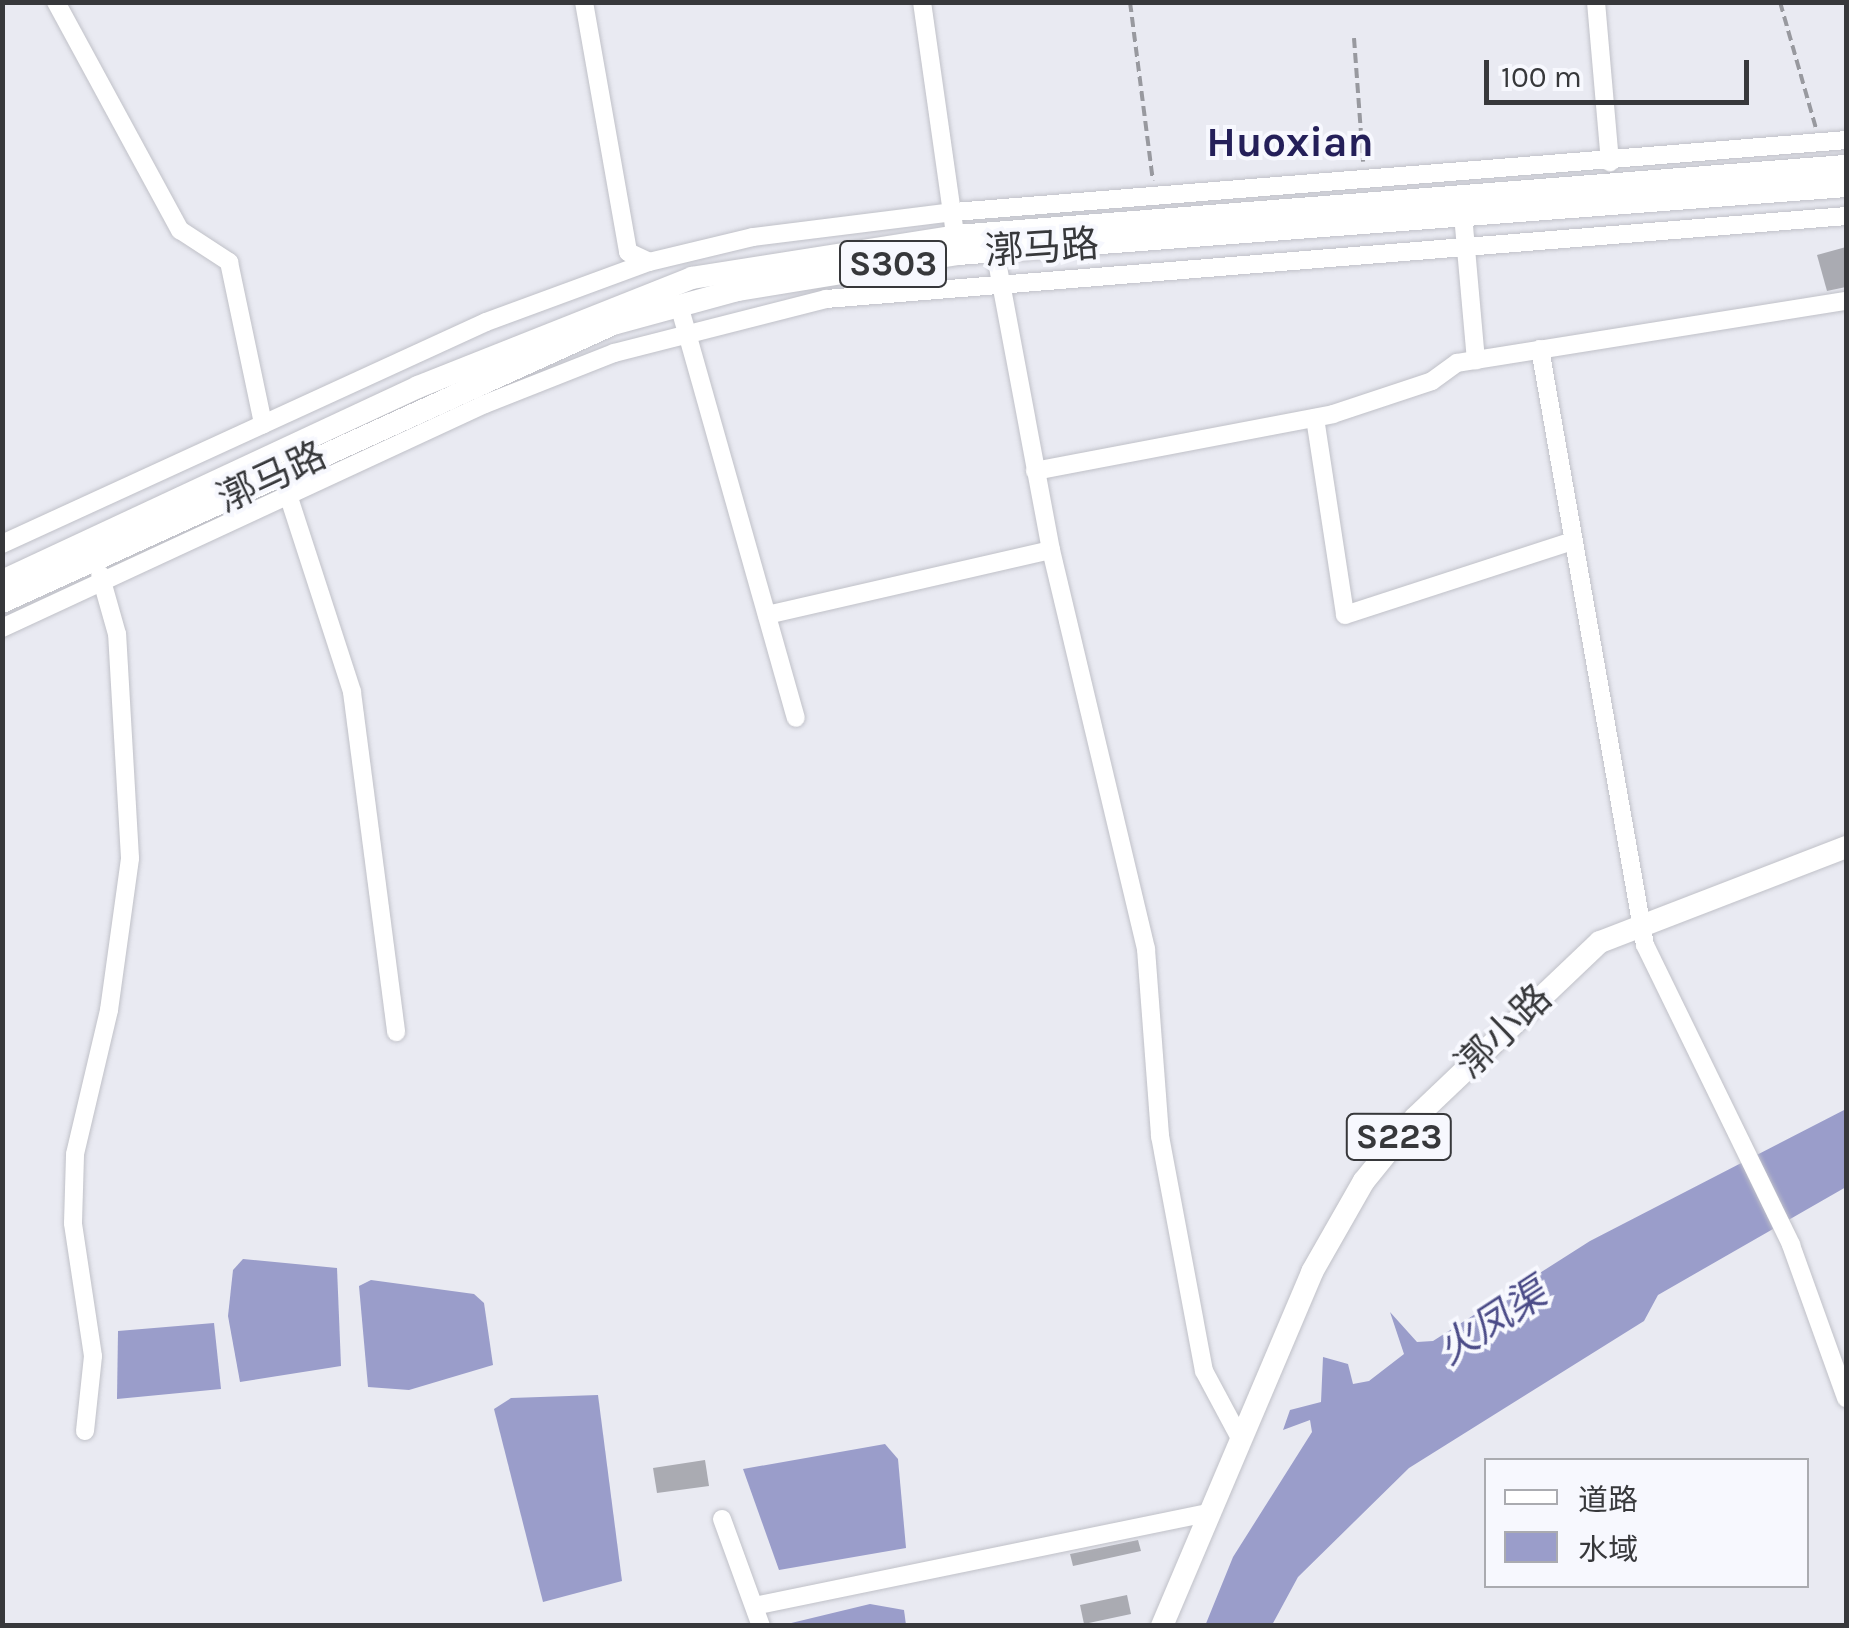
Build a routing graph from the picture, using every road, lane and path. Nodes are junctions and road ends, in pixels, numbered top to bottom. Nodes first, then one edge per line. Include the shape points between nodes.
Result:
1 (56, 2) edge
2 (584, 2) edge
3 (922, 2) edge
4 (1130, 2) edge
5 (1596, 2) edge
6 (1780, 2) edge
7 (1354, 38) dead end
8 (1846, 140) edge
9 (1816, 142) junction
10 (1610, 162) junction
11 (1846, 166) edge
12 (1364, 182) junction
13 (1846, 186) edge
14 (1155, 199) junction
15 (1463, 215) junction
16 (1846, 216) edge
17 (956, 234) junction
18 (1464, 246) junction
19 (995, 251) junction
20 (650, 262) junction
21 (998, 283) junction
22 (1846, 301) edge
23 (679, 304) junction
24 (686, 332) junction
25 (1540, 349) junction
26 (1476, 360) junction
27 (1315, 418) junction
28 (264, 424) junction
29 (1034, 470) junction
30 (280, 473) junction
31 (290, 502) junction
32 (1573, 540) junction
33 (2, 544) edge
34 (1051, 550) junction
35 (95, 559) junction
36 (2, 581) edge
37 (104, 584) junction
38 (2, 602) edge
39 (767, 615) junction
40 (2, 628) edge
41 (796, 718) dead end
42 (1846, 848) edge
43 (1641, 922) junction
44 (396, 1032) dead end
45 (1846, 1398) edge
46 (85, 1431) dead end
47 (1240, 1438) junction
48 (1208, 1513) junction
49 (722, 1520) dead end
50 (759, 1605) junction
51 (760, 1626) edge
52 (1162, 1626) edge

1 - 28 street via 180,230 230,262
2 - 20 street via 628,252
3 - 17 street
4 - 14 path
5 - 10 street
6 - 9 path
7 - 12 path
8 - 9 street
9 - 10 street
10 - 12 street
11 - 17 main road, 漷马路 / S303
12 - 14 street
13 - 15 main road, 漷马路 / S303
14 - 17 street
15 - 18 street
15 - 19 main road, 漷马路 / S303
16 - 18 street
17 - 19 main road, 漷马路 / S303
17 - 20 street via 753,237
17 - 23 main road, 漷马路 / S303
17 - 36 main road, 漷马路 / S303 via 786,258 606,306
18 - 21 street
18 - 26 street
19 - 21 street
20 - 28 street via 486,322
21 - 24 street via 826,299
21 - 29 street
22 - 25 street
23 - 24 street
23 - 30 main road, 漷马路 / S303 via 613,324
24 - 31 street via 485,404
24 - 39 street
25 - 26 street
25 - 32 street
26 - 27 street
27 - 29 street
27 - 32 street via 1345,615
28 - 33 street
29 - 34 street
30 - 31 street
30 - 35 main road, 漷马路 / S303
31 - 37 street
31 - 44 street via 352,692
32 - 43 street
34 - 39 street
34 - 47 street via 1146,950 1160,1136 1204,1371
35 - 37 street
35 - 38 main road, 漷马路 / S303
37 - 40 street
37 - 46 street via 117,634 130,858 109,1010 75,1154 73,1223 93,1356
39 - 41 street
42 - 43 main road, 漷小路 / S223
43 - 45 street via 1791,1245
43 - 47 main road, 漷小路 / S223 via 1568,970 1388,1149 1336,1226
47 - 48 main road, 漷小路 / S223
48 - 50 street
48 - 52 main road, 漷小路 / S223
49 - 50 street
50 - 51 street

